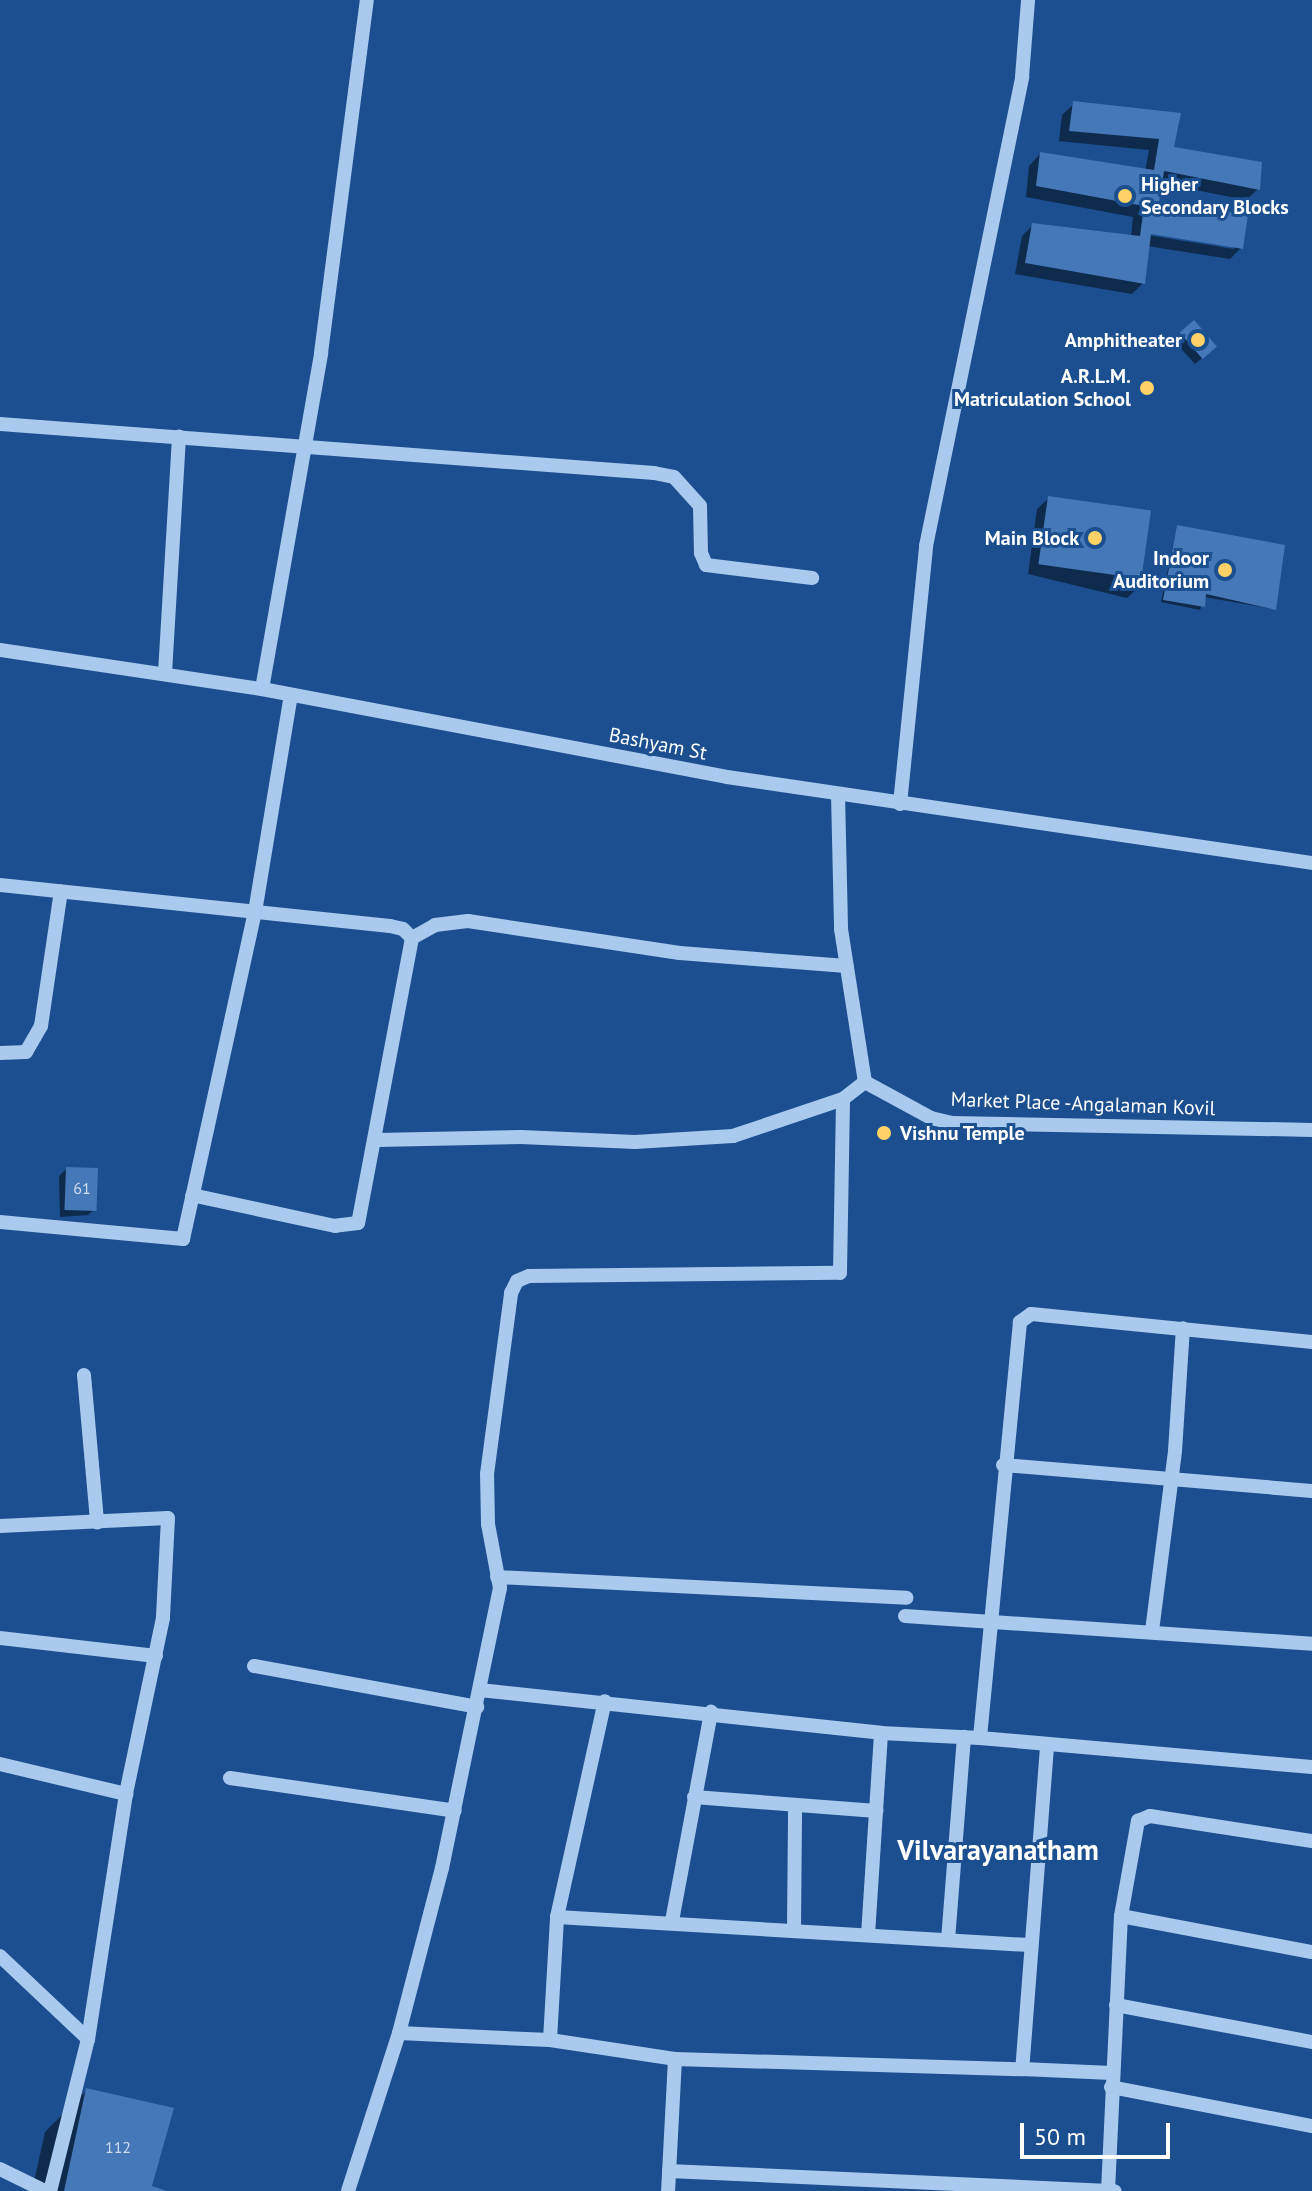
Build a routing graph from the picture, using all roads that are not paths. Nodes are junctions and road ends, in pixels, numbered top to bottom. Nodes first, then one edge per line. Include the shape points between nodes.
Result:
1 (367, 0) edge
2 (1028, 0) edge
3 (0, 424) edge
4 (179, 436) junction
5 (307, 446) junction
6 (812, 578) dead end
7 (0, 650) edge
8 (165, 673) junction
9 (262, 689) junction
10 (291, 695) junction
11 (838, 794) junction
12 (900, 804) junction
13 (1312, 863) edge
14 (0, 885) edge
15 (61, 891) junction
16 (255, 912) junction
17 (412, 938) junction
18 (846, 966) junction
19 (0, 1053) edge
20 (865, 1082) junction
21 (843, 1099) junction
22 (1312, 1130) edge
23 (377, 1140) junction
24 (192, 1195) junction
25 (0, 1222) edge
26 (1183, 1328) junction
27 (1312, 1342) edge
28 (84, 1375) dead end
29 (1003, 1465) junction
30 (1171, 1476) junction
31 (1312, 1491) edge
32 (97, 1522) junction
33 (0, 1526) edge
34 (497, 1577) junction
35 (906, 1598) dead end
36 (905, 1616) dead end
37 (990, 1619) junction
38 (1152, 1631) junction
39 (0, 1638) edge
40 (1312, 1644) edge
41 (156, 1656) junction
42 (254, 1666) dead end
43 (480, 1690) junction
44 (605, 1701) junction
45 (477, 1707) junction
46 (711, 1712) junction
47 (881, 1733) junction
48 (964, 1737) junction
49 (980, 1738) junction
50 (1047, 1747) junction
51 (0, 1764) edge
52 (1312, 1767) edge
53 (230, 1778) dead end
54 (126, 1794) junction
55 (694, 1797) junction
56 (795, 1806) junction
57 (455, 1811) junction
58 (876, 1811) junction
59 (1312, 1841) edge
60 (1121, 1916) junction
61 (557, 1917) junction
62 (672, 1921) junction
63 (794, 1930) junction
64 (868, 1935) junction
65 (948, 1940) junction
66 (1030, 1945) junction
67 (1312, 1952) edge
68 (0, 1956) edge
69 (1116, 2005) junction
70 (399, 2033) junction
71 (88, 2039) junction
72 (550, 2040) junction
73 (1312, 2042) edge
74 (675, 2059) junction
75 (1022, 2069) junction
76 (1112, 2080) junction
77 (1312, 2126) edge
78 (0, 2169) edge
79 (669, 2171) junction
80 (1108, 2190) edge
81 (47, 2191) edge
82 (348, 2191) edge
83 (668, 2191) edge
84 (1115, 2191) edge

1 - 5 street
2 - 12 street via 1022,77 926,546
3 - 4 street
4 - 5 street
4 - 8 street
5 - 6 street via 674,477 700,506 706,565
5 - 9 street
7 - 8 street, Bashyam St
8 - 9 street, Bashyam St
9 - 10 street, Bashyam St
10 - 11 street, Bashyam St
10 - 16 street
11 - 12 street, Bashyam St
11 - 18 street
12 - 13 street, Bashyam St
14 - 15 street
15 - 16 street
15 - 19 street via 41,1026 26,1052
16 - 17 street via 390,926
16 - 24 street
17 - 18 street via 435,925 468,921 680,953
17 - 23 street
18 - 20 street
20 - 21 street
20 - 22 street, Market Place -Angalaman Kovil via 931,1118 952,1123
21 - 23 street via 733,1136 698,1140
21 - 34 street via 840,1273 529,1276 517,1281 511,1293 487,1474
23 - 24 street via 363,1213 348,1228
24 - 25 street via 183,1239
26 - 27 street
26 - 29 street via 1031,1314 1020,1322
26 - 30 street
28 - 32 street
29 - 30 street
29 - 37 street
30 - 31 street
30 - 38 street
32 - 33 street
32 - 41 street via 168,1518
34 - 35 street
34 - 43 street via 500,1588
36 - 37 street
37 - 38 street
37 - 49 street
38 - 40 street
39 - 41 street
41 - 54 street
42 - 45 street
43 - 44 street
43 - 45 street
44 - 46 street
44 - 61 street
45 - 57 street
46 - 47 street
46 - 55 street
47 - 48 street
47 - 58 street
48 - 49 street
48 - 65 street
49 - 50 street
50 - 52 street
50 - 66 street
51 - 54 street
53 - 57 street
54 - 71 street
55 - 56 street
55 - 62 street
56 - 58 street
56 - 63 street
57 - 70 street
58 - 64 street
59 - 60 street via 1150,1816 1138,1821
60 - 67 street
60 - 69 street
61 - 62 street
61 - 72 street
62 - 63 street
63 - 64 street
64 - 65 street
65 - 66 street
66 - 75 street
68 - 71 street
69 - 73 street
69 - 76 street
70 - 72 street
70 - 82 street
71 - 81 street
72 - 74 street
74 - 75 street
74 - 79 street
75 - 76 street
76 - 77 street
76 - 80 street
78 - 81 street
79 - 80 street
79 - 83 street
80 - 84 street

